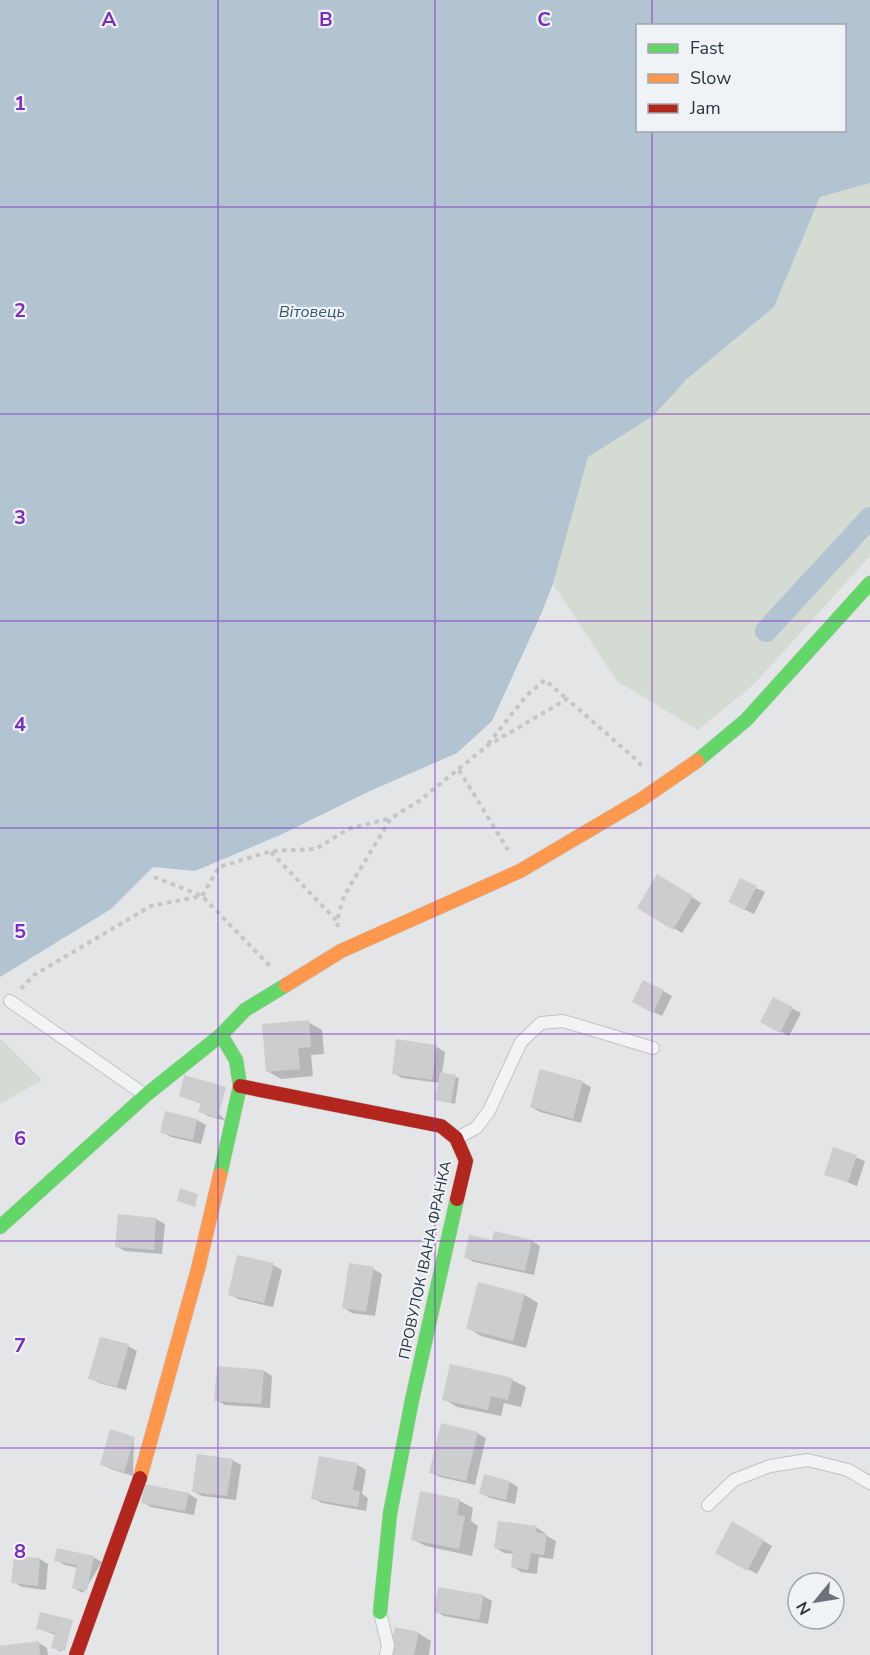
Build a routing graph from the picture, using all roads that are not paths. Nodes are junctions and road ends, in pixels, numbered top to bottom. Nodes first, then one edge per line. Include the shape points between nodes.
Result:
1 (870, 584) edge
2 (10, 1001) road end
3 (221, 1035) junction
4 (653, 1048) dead end
5 (240, 1086) junction
6 (146, 1095) junction
7 (456, 1138) junction
8 (0, 1227) edge
9 (870, 1483) edge
10 (708, 1505) dead end
11 (380, 1612) joint
12 (76, 1655) edge
13 (386, 1655) edge

1 - 3 street via 746,720 694,764 520,871 341,951 245,1010
2 - 6 lane
3 - 5 street via 236,1060
3 - 6 street
4 - 7 lane via 562,1021 541,1023 521,1042 489,1111 476,1128
5 - 7 street via 441,1126
5 - 12 street via 198,1269 138,1488
6 - 8 street
7 - 11 street, ПРОВУЛОК ІВАНА ФРАНКА via 466,1161 405,1434 390,1514
9 - 10 lane via 848,1470 808,1460 770,1466 734,1480
11 - 13 lane via 388,1645

